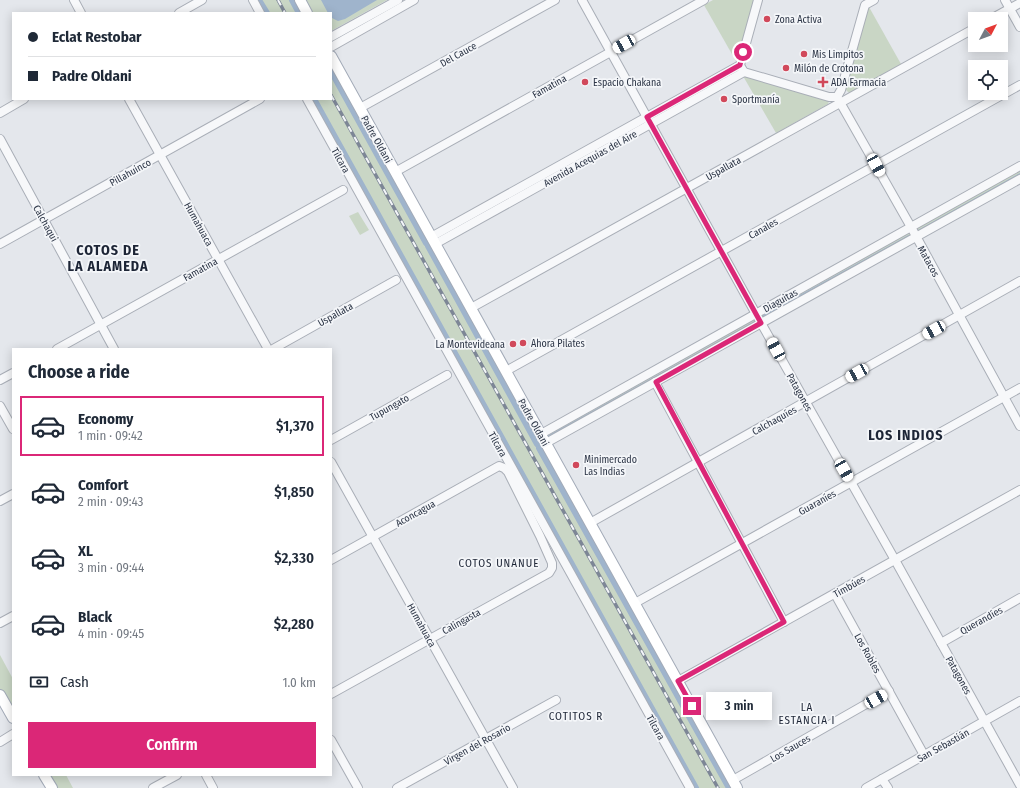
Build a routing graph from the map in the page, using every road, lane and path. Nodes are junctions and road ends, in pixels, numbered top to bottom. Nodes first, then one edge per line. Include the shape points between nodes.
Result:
1 (74, 0) edge
2 (202, 0) edge
3 (253, 0) edge
4 (300, 0) edge
5 (398, 0) edge
6 (414, 0) edge
7 (555, 0) edge
8 (582, 0) edge
9 (704, 0) edge
10 (758, 0) edge
11 (874, 0) edge
12 (1005, 0) edge
13 (864, 2) edge
14 (1020, 3) edge
15 (1010, 8) junction
16 (80, 12) edge
17 (181, 12) edge
18 (259, 12) edge
19 (306, 12) edge
20 (1003, 12) edge
21 (1020, 27) edge
22 (968, 32) edge
23 (332, 36) edge
24 (332, 46) edge
25 (611, 52) junction
26 (332, 58) edge
27 (742, 68) junction
28 (1020, 85) edge
29 (22, 100) edge
30 (130, 100) edge
31 (258, 100) edge
32 (309, 100) edge
33 (839, 100) junction
34 (360, 108) junction
35 (0, 112) edge
36 (649, 120) junction
37 (0, 139) edge
38 (160, 155) junction
39 (876, 165) junction
40 (1020, 166) edge
41 (396, 172) junction
42 (1020, 179) edge
43 (686, 188) junction
44 (343, 190) dead end
45 (44, 219) junction
46 (911, 227) junction
47 (916, 237) junction
48 (433, 241) junction
49 (0, 244) edge
50 (721, 251) junction
51 (218, 259) junction
52 (396, 280) dead end
53 (1020, 281) edge
54 (471, 308) junction
55 (756, 314) junction
56 (959, 315) junction
57 (761, 323) junction
58 (101, 324) junction
59 (58, 348) edge
60 (113, 348) edge
61 (267, 348) edge
62 (275, 348) edge
63 (506, 371) junction
64 (12, 374) edge
65 (447, 375) dead end
66 (0, 380) edge
67 (656, 382) junction
68 (1020, 388) edge
69 (1004, 397) junction
70 (806, 402) junction
71 (0, 406) edge
72 (1020, 426) edge
73 (12, 427) edge
74 (543, 438) junction
75 (332, 439) edge
76 (698, 462) junction
77 (332, 464) edge
78 (499, 466) joint
79 (852, 483) junction
80 (1020, 490) edge
81 (12, 495) edge
82 (0, 501) edge
83 (590, 523) junction
84 (373, 537) junction
85 (742, 544) junction
86 (332, 559) edge
87 (895, 560) junction
88 (550, 573) joint
89 (835, 594) junction
90 (1020, 598) edge
91 (635, 603) junction
92 (12, 617) edge
93 (784, 622) junction
94 (0, 623) edge
95 (430, 638) junction
96 (941, 642) junction
97 (678, 681) junction
98 (889, 691) junction
99 (332, 693) edge
100 (0, 695) edge
101 (556, 700) dead end
102 (1020, 701) edge
103 (12, 716) edge
104 (985, 721) junction
105 (12, 735) edge
106 (486, 739) junction
107 (0, 742) edge
108 (332, 742) edge
109 (924, 755) junction
110 (45, 776) edge
111 (175, 776) edge
112 (207, 776) edge
113 (882, 778) junction
114 (735, 784) edge
115 (1020, 785) edge
116 (52, 788) edge
117 (153, 788) edge
118 (213, 788) edge
119 (358, 788) edge
120 (397, 788) edge
121 (513, 788) edge
122 (690, 788) edge
123 (866, 788) edge
124 (888, 788) edge

1 - 16 street
2 - 17 street
3 - 18 street
4 - 19 main road
5 - 23 street
6 - 24 street
7 - 34 street, Del Cauce
8 - 25 street, Patagones
9 - 25 street, Famatina
10 - 27 street
11 - 13 street
12 - 15 street
13 - 33 street
14 - 15 street
15 - 20 street
15 - 21 street
22 - 33 street, Uspallata
25 - 36 street, Patagones
25 - 41 street, Famatina
26 - 34 main road, Padre Oldani
27 - 33 street
27 - 36 street, Avenida Acequias del Aire
28 - 39 street, Canales
29 - 35 street
30 - 38 street, Humahuaca
31 - 38 street, Pillahuinco
32 - 122 street, Tilcara
33 - 39 street, Matacos
33 - 43 street, Uspallata
34 - 41 main road, Padre Oldani
36 - 43 street, Patagones
36 - 48 street, Avenida Acequias del Aire
37 - 45 street, Calchaqui
38 - 45 street, Pillahuinco
38 - 51 street, Humahuaca
39 - 46 street, Matacos
39 - 50 street, Canales
40 - 46 street, Diaguitas
41 - 48 main road, Padre Oldani
42 - 47 street, Diaguitas
43 - 50 street, Patagones
43 - 54 street, Uspallata
44 - 51 street, Famatina
45 - 49 street, Pillahuinco
45 - 58 street, Calchaqui
46 - 47 street, Matacos
46 - 55 street, Diaguitas
47 - 56 street, Matacos
47 - 57 street, Diaguitas
48 - 54 main road, Padre Oldani
50 - 55 street, Patagones
50 - 63 street, Canales
51 - 58 street, Famatina
51 - 61 street, Humahuaca
52 - 62 street, Uspallata
53 - 56 street, Calchaquíes
54 - 63 main road, Padre Oldani
55 - 57 street, Patagones
55 - 74 street, Diaguitas
56 - 69 street, Matacos
56 - 70 street, Calchaquíes
57 - 67 street, Diaguitas
57 - 70 street, Patagones
58 - 59 street, Famatina
58 - 60 street, Calchaqui
63 - 74 main road, Padre Oldani
64 - 66 street
65 - 75 street, Tupungato
67 - 74 street, Diaguitas
67 - 76 street
68 - 69 street, Guaraníes
69 - 72 street, Matacos
69 - 79 street, Guaraníes
70 - 76 street, Calchaquíes
70 - 79 street, Patagones
71 - 73 street
74 - 83 main road, Padre Oldani
76 - 83 street, Calchaquíes
76 - 85 street
77 - 84 street, Humahuaca
78 - 84 street, Aconcagua
78 - 88 street, Tilcara via 508,472 540,536 552,563
79 - 85 street, Guaraníes
79 - 87 street, Patagones
80 - 87 street, Timbúes
81 - 82 street
83 - 91 main road, Padre Oldani
84 - 86 street, Aconcagua
84 - 95 street, Humahuaca
85 - 91 street, Guaraníes
85 - 93 street
87 - 89 street, Timbúes
87 - 96 street, Patagones
88 - 95 street, Calingasta
89 - 93 street, Timbúes
89 - 98 street, Los Robles
90 - 96 street, Querandíes
91 - 97 main road, Padre Oldani
92 - 94 street
93 - 97 street, Timbúes
95 - 99 street, Calingasta
95 - 106 street, Humahuaca
96 - 104 street, Patagones
97 - 114 main road, Padre Oldani
98 - 109 street, Los Robles
98 - 114 street, Los Sauces
100 - 103 main road
101 - 106 street, Virgen del Rosario
102 - 104 street, San Sebastián
104 - 109 street, San Sebastián
104 - 115 street, Patagones
105 - 107 street
106 - 120 street, Virgen del Rosario
106 - 121 street, Humahuaca
108 - 119 street
109 - 113 street, San Sebastián
110 - 116 main road
111 - 117 street
112 - 118 street
113 - 123 street, San Sebastián
113 - 124 street

